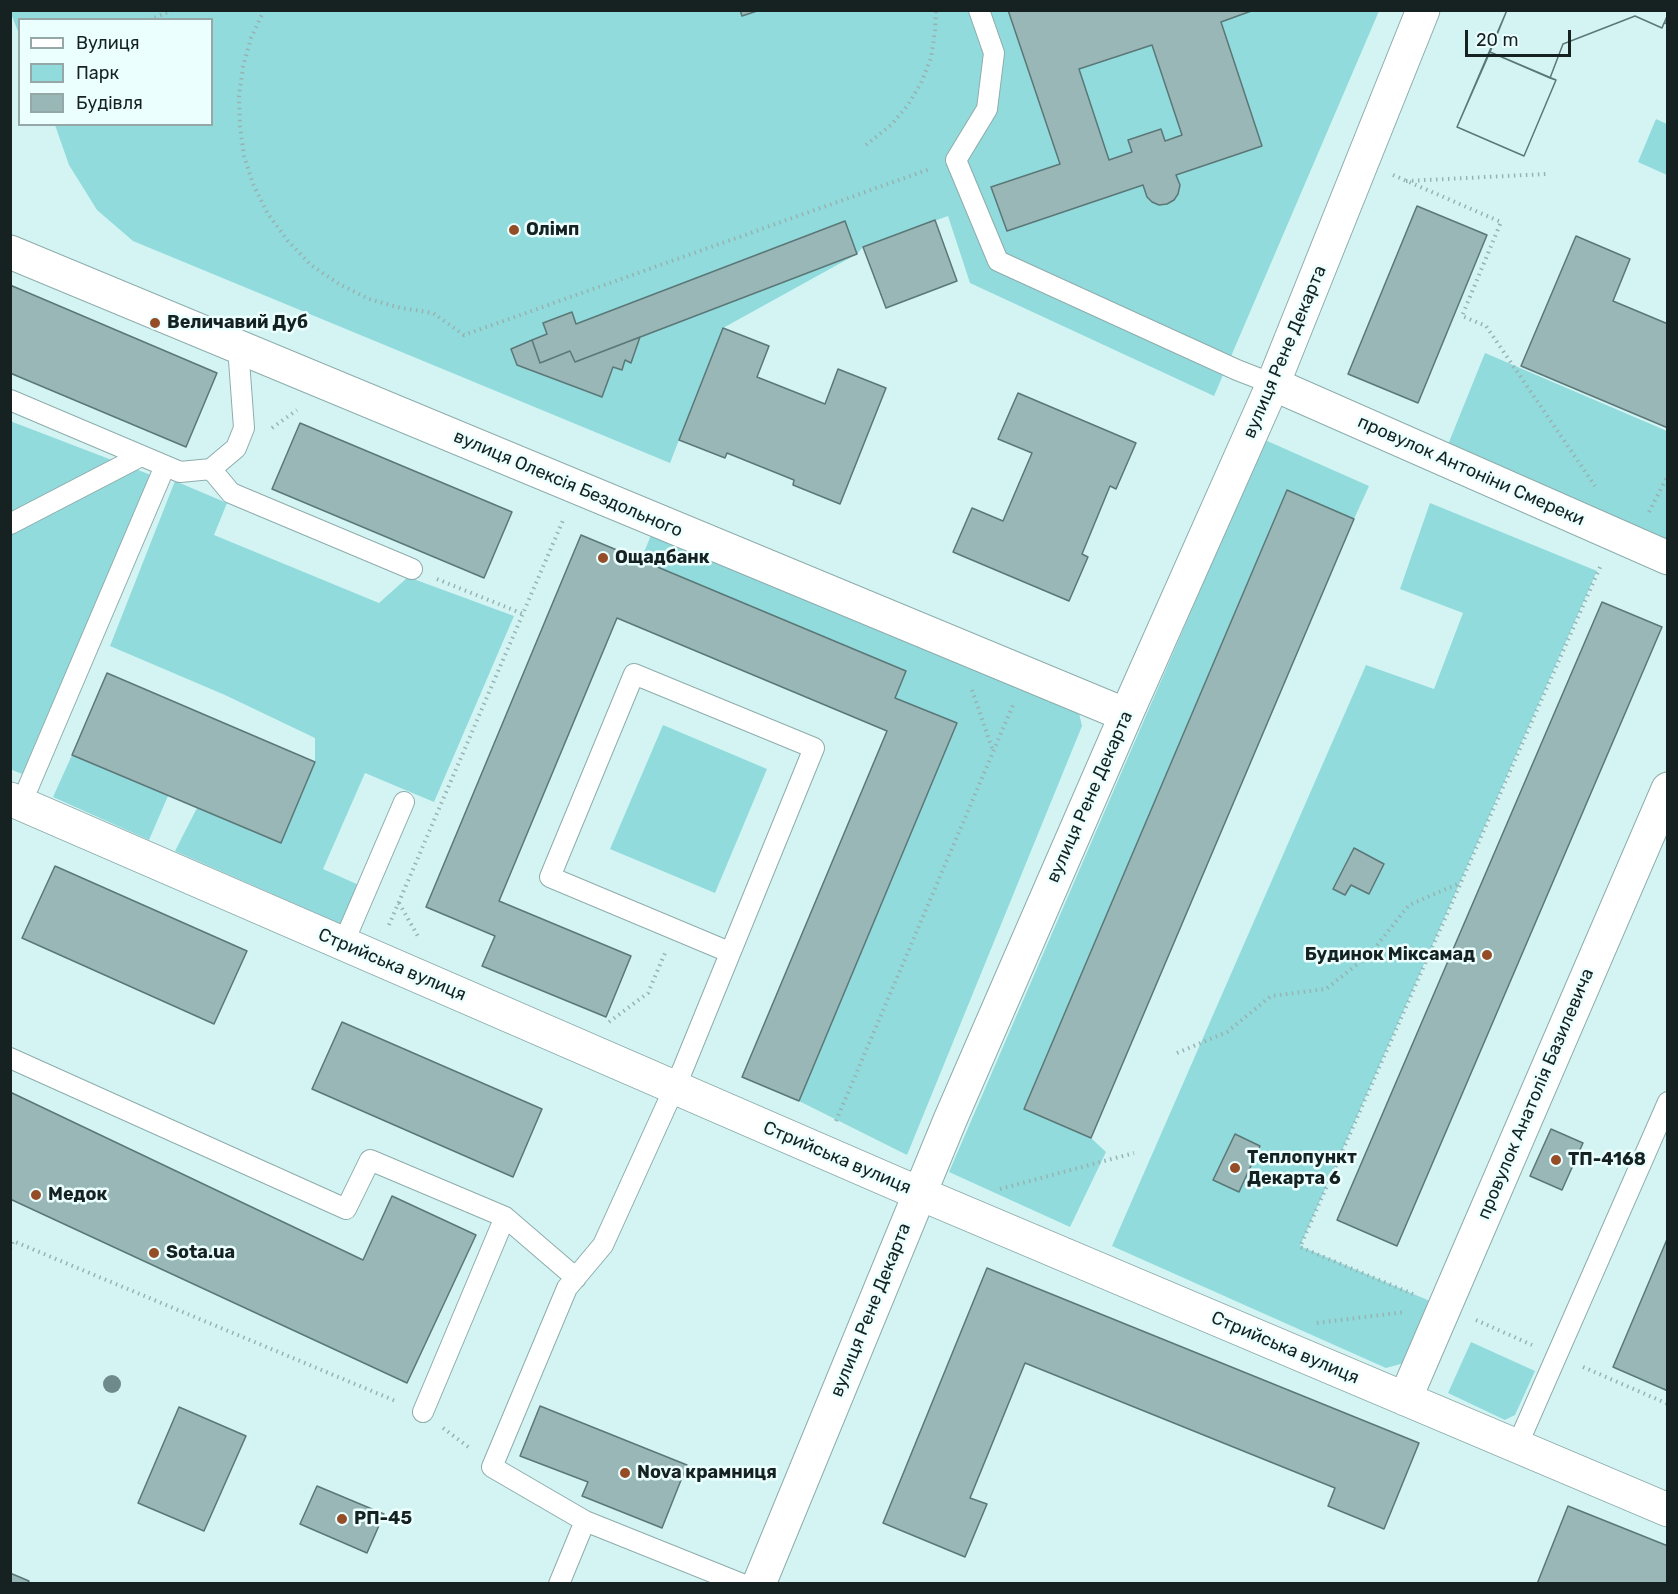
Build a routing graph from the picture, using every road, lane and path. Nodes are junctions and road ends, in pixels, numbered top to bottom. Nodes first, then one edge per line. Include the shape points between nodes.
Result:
1 (173, 10) edge
2 (264, 10) edge
3 (936, 10) edge
4 (979, 10) edge
5 (1423, 10) edge
6 (154, 18) edge
7 (866, 145) dead end
8 (956, 160) junction
9 (1390, 174) dead end
10 (1546, 174) dead end
11 (1405, 181) junction
12 (10, 252) edge
13 (238, 346) junction
14 (1273, 384) junction
15 (331, 385) junction
16 (10, 400) edge
17 (244, 428) junction
18 (141, 456) junction
19 (165, 466) junction
20 (211, 469) junction
21 (577, 487) junction
22 (1600, 494) dead end
23 (10, 524) edge
24 (1668, 558) edge
25 (412, 569) joint
26 (1598, 571) dead end
27 (523, 614) junction
28 (957, 645) junction
29 (1026, 674) junction
30 (1126, 715) junction
31 (993, 752) junction
32 (1668, 789) edge
33 (16, 801) edge
34 (404, 802) dead end
35 (1460, 882) junction
36 (398, 902) junction
37 (386, 932) dead end
38 (344, 944) junction
39 (668, 945) dead end
40 (425, 947) dead end
41 (729, 952) junction
42 (603, 1027) dead end
43 (1177, 1053) dead end
44 (10, 1058) edge
45 (674, 1088) junction
46 (1668, 1102) edge
47 (835, 1124) dead end
48 (1134, 1153) dead end
49 (991, 1191) dead end
50 (919, 1193) junction
51 (505, 1217) junction
52 (10, 1249) edge
53 (576, 1278) junction
54 (1445, 1307) junction
55 (1307, 1325) dead end
56 (1556, 1356) junction
57 (1405, 1399) junction
58 (1668, 1404) edge
59 (423, 1412) junction
60 (1517, 1446) junction
61 (492, 1467) junction
62 (1668, 1510) edge
63 (585, 1521) junction
64 (559, 1584) edge
65 (742, 1584) edge
66 (759, 1584) edge

1 - 6 path
2 - 8 path via 251,38 239,96 244,156 268,214 311,265 339,284 369,299 434,313 464,335
3 - 7 path via 931,58 921,83 891,125
4 - 8 lane via 994,53 987,109
5 - 14 street, вулиця Рене Декарта
8 - 14 lane via 998,261
9 - 11 path
10 - 11 path
11 - 22 path via 1501,222 1461,316 1486,326
12 - 13 street, вулиця Олексія Бездольного
13 - 15 street, вулиця Олексія Бездольного
13 - 17 lane
14 - 24 street, провулок Антоніни Смереки
14 - 30 street, вулиця Рене Декарта
15 - 17 path via 262,435
15 - 21 street, вулиця Олексія Бездольного
16 - 18 lane
17 - 20 lane via 236,448
18 - 19 lane
18 - 23 lane
19 - 20 lane via 180,472
19 - 33 lane
20 - 25 lane via 231,493
21 - 27 path
21 - 28 street, вулиця Олексія Бездольного
25 - 27 path
26 - 35 path
27 - 36 path
28 - 29 street, вулиця Олексія Бездольного
28 - 31 path
29 - 30 street, вулиця Олексія Бездольного
29 - 31 path
30 - 50 street, вулиця Рене Декарта
31 - 47 path
32 - 54 street, провулок Анатолія Базилевича
33 - 38 street, Стрийська вулиця
34 - 38 lane
35 - 43 path via 1409,905 1370,954 1326,989 1271,996 1227,1032
35 - 54 path via 1300,1247
36 - 37 path
36 - 40 path
38 - 45 street, Стрийська вулиця
39 - 42 path via 648,993
41 - 41 lane via 814,748 634,674 550,877
41 - 45 lane
44 - 51 lane via 346,1209 370,1160
45 - 50 street, Стрийська вулиця
45 - 53 lane via 603,1245
46 - 56 lane
48 - 49 path
50 - 57 street, Стрийська вулиця
50 - 66 street, вулиця Рене Декарта
51 - 53 lane
51 - 59 lane
52 - 59 path via 13,1241
53 - 61 lane via 567,1288
54 - 55 path
54 - 56 path
54 - 57 street, провулок Анатолія Базилевича
56 - 58 path
56 - 60 lane
57 - 60 street, Стрийська вулиця
59 - 61 path
60 - 62 street, Стрийська вулиця
61 - 63 lane
63 - 64 lane
63 - 65 lane

